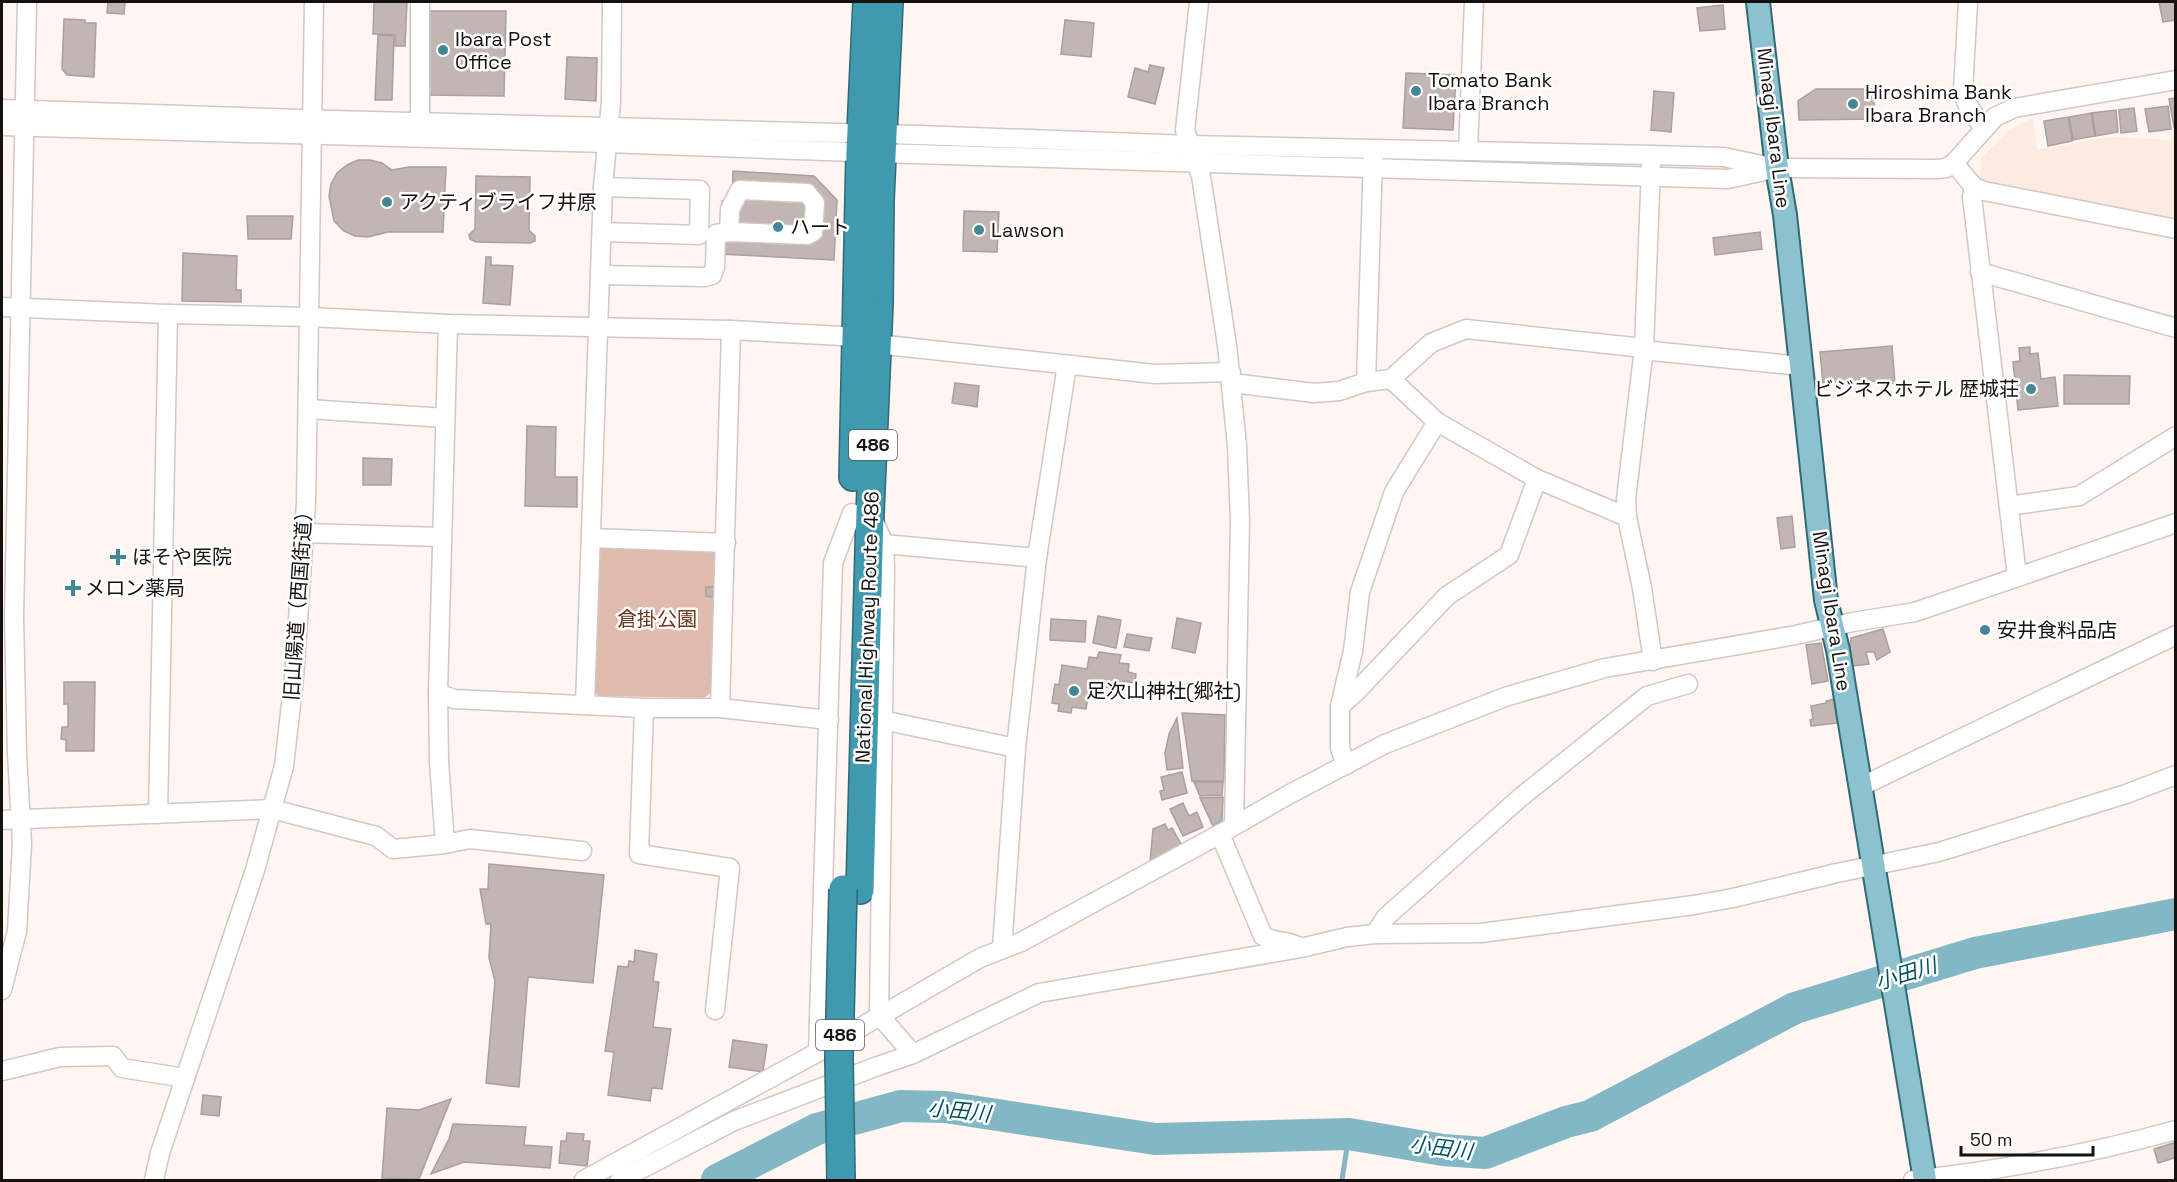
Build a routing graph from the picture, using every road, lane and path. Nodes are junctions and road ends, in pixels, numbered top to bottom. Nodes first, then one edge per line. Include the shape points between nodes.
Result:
1 (27, 2) edge
2 (314, 2) edge
3 (420, 2) edge
4 (612, 2) edge
5 (867, 2) edge
6 (889, 2) edge
7 (1199, 2) edge
8 (1474, 2) edge
9 (1758, 2) edge
10 (1968, 2) edge
11 (2175, 80) edge
12 (2, 109) edge
13 (23, 118) junction
14 (420, 122) junction
15 (2, 126) edge
16 (312, 128) junction
17 (1984, 129) junction
18 (607, 135) junction
19 (872, 143) junction
20 (1190, 145) junction
21 (1373, 148) junction
22 (1468, 151) junction
23 (1651, 155) junction
24 (1197, 163) junction
25 (1954, 163) junction
26 (1777, 168) junction
27 (1372, 169) junction
28 (1650, 176) junction
29 (603, 187) junction
30 (1974, 187) junction
31 (2175, 229) edge
32 (602, 232) junction
33 (723, 233) junction
34 (1980, 272) junction
35 (600, 274) junction
36 (2, 307) edge
37 (22, 308) junction
38 (168, 314) junction
39 (310, 317) junction
40 (448, 324) junction
41 (597, 328) junction
42 (2175, 328) edge
43 (731, 330) junction
44 (866, 342) junction
45 (1644, 348) junction
46 (1067, 365) junction
47 (1801, 366) junction
48 (1231, 377) junction
49 (1391, 379) junction
50 (1366, 382) junction
51 (308, 409) junction
52 (446, 418) junction
53 (1437, 423) junction
54 (2175, 436) edge
55 (1538, 479) junction
56 (2009, 506) junction
57 (861, 512) junction
58 (1627, 517) junction
59 (2175, 523) edge
60 (304, 533) junction
61 (441, 537) junction
62 (591, 538) junction
63 (726, 543) junction
64 (884, 544) junction
65 (1037, 558) junction
66 (2017, 576) junction
67 (1832, 626) junction
68 (2175, 635) edge
69 (1653, 661) junction
70 (1689, 684) dead end
71 (438, 693) junction
72 (585, 704) junction
73 (1340, 706) junction
74 (644, 708) junction
75 (720, 708) junction
76 (828, 720) junction
77 (882, 720) junction
78 (1016, 748) junction
79 (1346, 765) junction
80 (2175, 775) edge
81 (1860, 787) junction
82 (272, 809) junction
83 (158, 814) junction
84 (2, 820) edge
85 (20, 820) junction
86 (1227, 830) junction
87 (445, 844) junction
88 (582, 851) dead end
89 (1874, 869) junction
90 (852, 889) junction
91 (1375, 934) junction
92 (1301, 948) junction
93 (1002, 949) junction
94 (2, 990) edge
95 (715, 1010) dead end
96 (879, 1015) junction
97 (818, 1052) junction
98 (913, 1054) junction
99 (2, 1071) edge
100 (773, 1076) junction
101 (185, 1078) junction
102 (734, 1122) junction
103 (2175, 1130) edge
104 (1922, 1178) edge
105 (154, 1180) edge
106 (584, 1180) edge
107 (620, 1180) edge
108 (841, 1180) edge
109 (858, 1180) edge

1 - 13 street
2 - 16 street, 旧山陽道（西国街道）
3 - 14 street
4 - 18 street
5 - 19 highway, National Highway Route 486 / 486
6 - 19 highway, National Highway Route 486 / 486
7 - 20 street via 1185,130
8 - 22 street
9 - 26 main road, Minagi Ibara Line
10 - 17 street via 1963,91
11 - 17 street via 2014,108 1995,117
12 - 13 street
13 - 15 street
13 - 16 street
13 - 37 street
14 - 16 street
14 - 18 street
16 - 18 street
16 - 39 street, 旧山陽道（西国街道）
17 - 25 street
18 - 19 street
18 - 29 street
19 - 20 street
19 - 24 street
19 - 44 highway, National Highway Route 486 / 486
20 - 21 street
20 - 24 street
21 - 22 street
21 - 27 street
22 - 23 street
23 - 26 street via 1723,157
23 - 28 street
24 - 27 street
24 - 48 street
25 - 26 street via 1937,169
25 - 30 street
26 - 28 street via 1733,179
26 - 47 main road, Minagi Ibara Line
27 - 28 street
27 - 50 street
28 - 45 street
29 - 32 street
29 - 32 street via 700,190 699,235
30 - 31 street
30 - 34 street
32 - 35 street
33 - 33 street via 807,235 813,232 815,203 807,193 740,190
33 - 35 street via 712,275
34 - 42 street
34 - 56 street
35 - 41 street
36 - 37 street
37 - 38 street
37 - 85 street via 15,617
38 - 39 street
38 - 83 street
39 - 40 street
39 - 51 street, 旧山陽道（西国街道）
40 - 41 street
40 - 52 street
41 - 43 street
41 - 62 street
43 - 44 street via 824,334
43 - 63 street
44 - 46 street
44 - 57 highway, National Highway Route 486 / 486
45 - 47 street
45 - 49 street via 1466,329 1431,344
45 - 58 street
46 - 48 street
46 - 65 street
47 - 67 main road, Minagi Ibara Line
48 - 50 street via 1314,393 1339,391
48 - 86 street via 1240,521
49 - 50 street
49 - 53 street
51 - 52 street
51 - 60 street, 旧山陽道（西国街道）
52 - 61 street
53 - 55 street
53 - 73 street via 1394,492 1360,592 1353,651
54 - 56 street via 2079,496
55 - 58 street
55 - 73 street via 1509,555 1447,596
56 - 66 street
57 - 64 street
57 - 76 street via 833,563
57 - 90 highway, National Highway Route 486 / 486
58 - 69 street
59 - 66 street
60 - 61 street
60 - 82 street, 旧山陽道（西国街道） via 284,766
61 - 71 street
62 - 63 street
62 - 72 street
63 - 75 street
64 - 65 street
64 - 77 street
65 - 78 street
66 - 67 street via 1915,612
67 - 69 street
67 - 81 main road, Minagi Ibara Line
68 - 81 street
69 - 79 street via 1605,668 1505,697 1385,744
70 - 91 street via 1647,696 1521,797 1386,917
71 - 72 street via 454,699
71 - 87 street
72 - 74 street
73 - 79 street via 1340,748
74 - 75 street
74 - 95 street via 639,854 730,868
75 - 76 street
76 - 97 street
77 - 78 street
77 - 96 street
78 - 93 street
79 - 86 street
80 - 89 street via 2126,794
81 - 89 main road, Minagi Ibara Line
82 - 83 street
82 - 87 street via 376,836 393,849
82 - 101 street, 旧山陽道（西国街道）
83 - 85 street
84 - 85 street
85 - 94 street via 17,931
86 - 92 street via 1263,936
86 - 93 street
87 - 88 street via 470,839
89 - 91 street via 1694,905 1481,933
89 - 104 main road, Minagi Ibara Line
90 - 108 highway, National Highway Route 486 / 486, bridge via 839,1069
90 - 109 highway, National Highway Route 486 / 486
91 - 92 street
92 - 98 street via 1039,993
93 - 96 street
96 - 97 street
96 - 98 street
97 - 100 street
98 - 102 street
99 - 101 street via 60,1057 112,1056 122,1068
100 - 102 street via 771,1093 738,1115
100 - 106 street
101 - 105 street, 旧山陽道（西国街道） via 159,1153
102 - 107 street
103 - 104 street via 2041,1160

